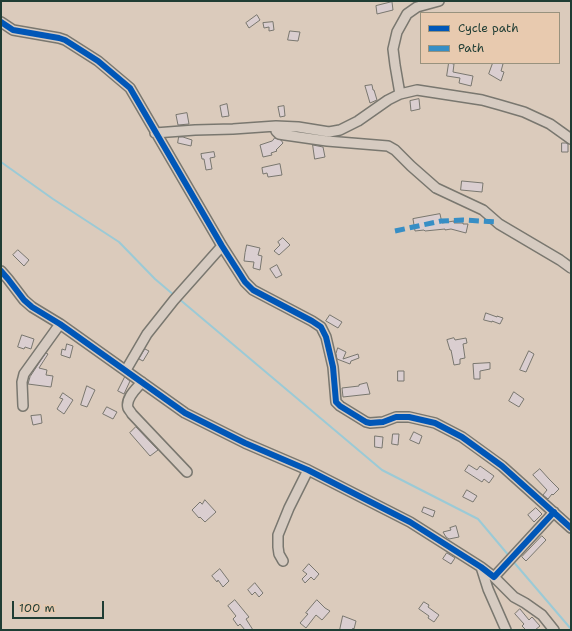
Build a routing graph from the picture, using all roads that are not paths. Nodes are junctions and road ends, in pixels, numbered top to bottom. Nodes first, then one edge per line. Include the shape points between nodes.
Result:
1 (439, 1) edge
2 (1, 22) edge
3 (400, 94) junction
4 (276, 126) junction
5 (155, 133) junction
6 (570, 137) edge
7 (222, 246) junction
8 (571, 268) edge
9 (1, 271) edge
10 (60, 324) junction
11 (126, 370) junction
12 (142, 382) junction
13 (23, 406) dead end
14 (308, 470) junction
15 (187, 472) dead end
16 (554, 512) junction
17 (571, 528) edge
18 (283, 561) dead end
19 (481, 568) junction
20 (494, 577) junction
21 (506, 630) edge
22 (554, 630) edge

1 - 3 street via 418,7 407,14 397,32 393,49
2 - 5 street via 13,30 65,40 98,61 130,88
3 - 4 street via 340,130 329,132
3 - 6 street via 416,90 482,100 524,112
4 - 5 street
4 - 8 street via 279,134 388,146 436,188 484,210 499,224
5 - 7 street
7 - 11 street via 169,305 147,334
7 - 16 street via 253,290 320,327 326,337 333,367 336,402 340,406 370,423 396,417 435,422 462,437 502,466
9 - 10 street via 24,300
10 - 11 street
10 - 13 street via 24,374
11 - 12 street
12 - 14 street via 185,413
12 - 15 street via 129,398 128,408
14 - 18 street via 278,535 279,554
14 - 19 street via 410,522
16 - 17 street
16 - 20 street
19 - 20 street
19 - 21 street
20 - 22 street via 514,597 542,615

